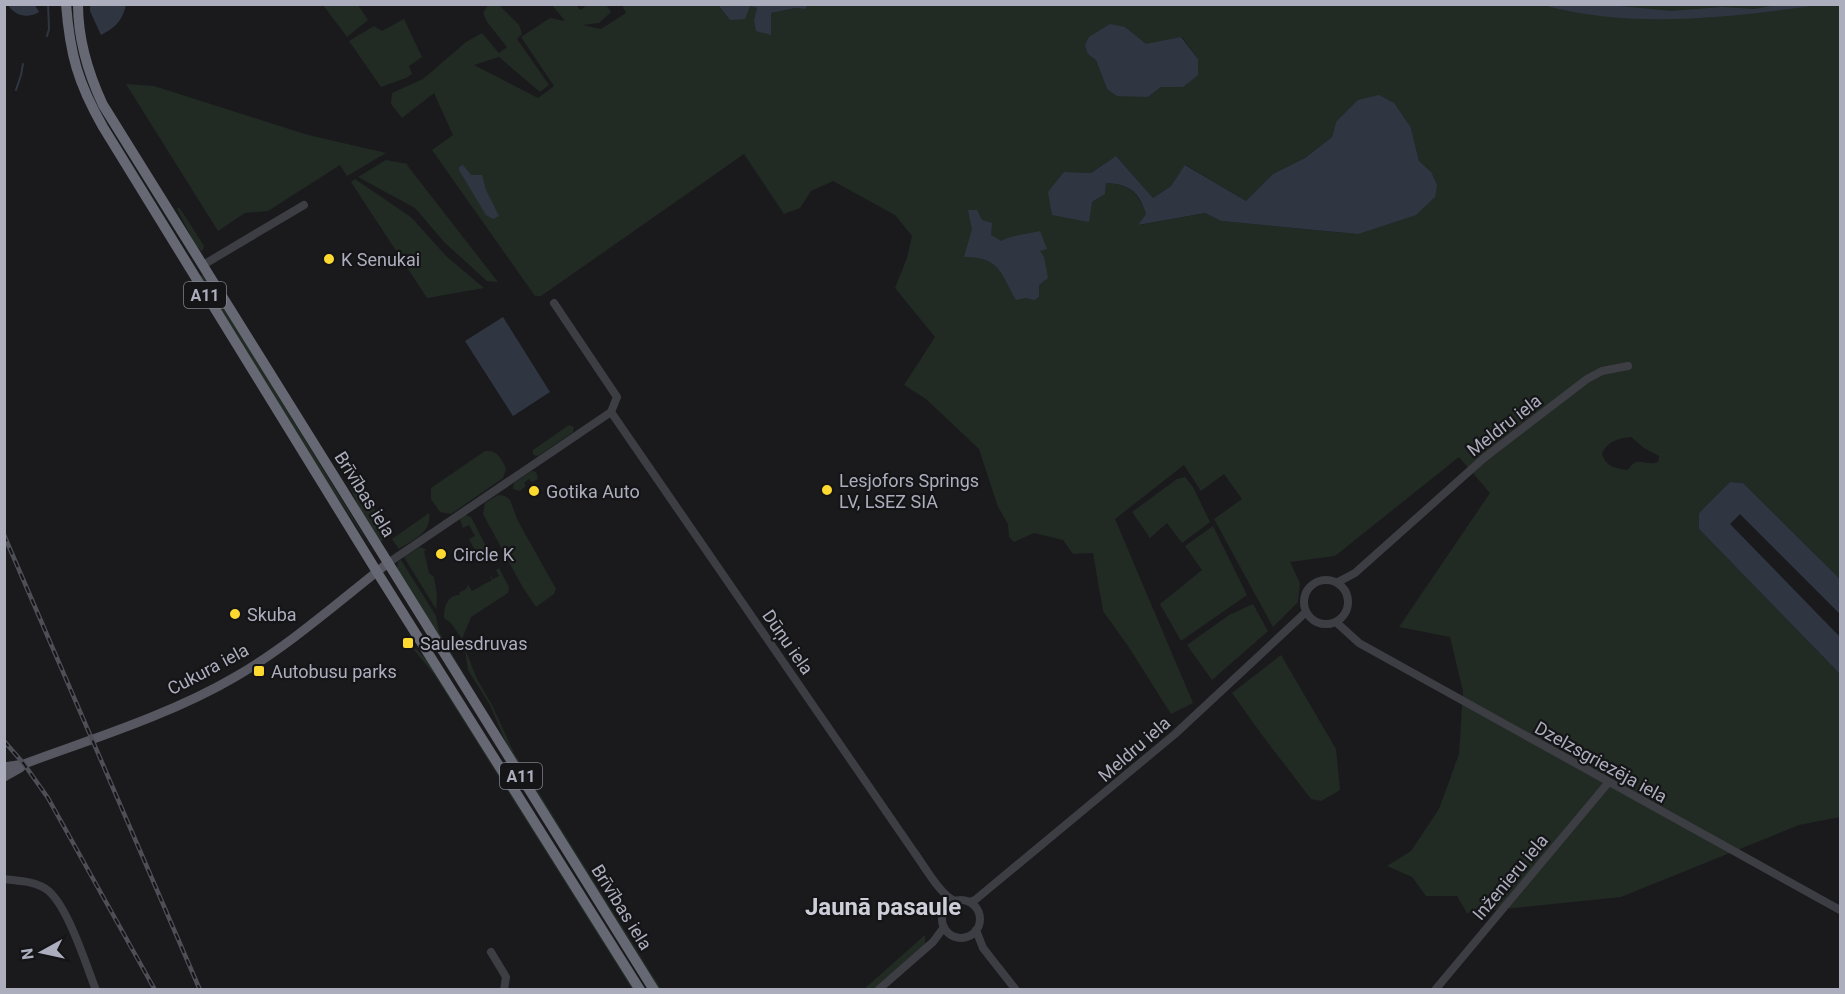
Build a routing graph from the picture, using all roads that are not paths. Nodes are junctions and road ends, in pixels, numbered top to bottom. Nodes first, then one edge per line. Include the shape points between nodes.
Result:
1 (66, 4) edge
2 (78, 4) edge
3 (304, 205) dead end
4 (203, 265) junction
5 (554, 303) dead end
6 (1628, 366) dead end
7 (611, 412) junction
8 (388, 563) junction
9 (377, 572) junction
10 (1355, 573) junction
11 (1338, 582) junction
12 (1345, 589) junction
13 (1306, 612) junction
14 (1344, 616) junction
15 (1312, 619) junction
16 (1336, 622) junction
17 (1295, 624) junction
18 (1351, 634) junction
19 (24, 764) junction
20 (4, 767) edge
21 (4, 777) edge
22 (1608, 783) junction
23 (4, 879) edge
24 (941, 889) junction
25 (987, 890) junction
26 (956, 900) junction
27 (969, 902) junction
28 (946, 908) junction
29 (978, 910) junction
30 (1840, 910) edge
31 (944, 927) junction
32 (976, 930) junction
33 (952, 935) junction
34 (964, 937) junction
35 (933, 942) junction
36 (983, 948) junction
37 (491, 952) dead end
38 (96, 990) edge
39 (504, 990) edge
40 (640, 990) edge
41 (654, 990) edge
42 (878, 990) edge
43 (1016, 990) edge
44 (1436, 990) edge

1 - 9 highway, Brīvības iela / A11 via 73,61 93,110
2 - 4 highway, Brīvības iela / A11 via 82,45 96,90
3 - 4 street
4 - 8 highway, Brīvības iela / A11
5 - 7 street via 617,397
6 - 10 street, Meldru iela via 1602,371 1587,379 1484,458
7 - 8 street, Cukura iela
7 - 24 street, Dūņu iela
8 - 9 main road, Cukura iela
8 - 41 highway, Brīvības iela / A11
9 - 19 main road, Cukura iela via 232,679 173,707
9 - 40 highway, Brīvības iela / A11
10 - 11 street
10 - 12 street
11 - 12 street
11 - 13 street via 1321,580 1309,587 1304,600
12 - 14 street via 1349,603
13 - 15 street
13 - 17 street
14 - 16 street
14 - 18 street
15 - 16 street via 1325,625
15 - 17 street
16 - 18 street, Dzelzsgriezēja iela
17 - 25 street, Meldru iela via 1166,741
18 - 22 street, Dzelzsgriezēja iela via 1359,643
19 - 20 main road, Cukura iela
19 - 21 main road, Cukura iela
22 - 30 street, Dzelzsgriezēja iela
22 - 44 street, Inženieru iela
23 - 38 street via 47,889 70,926
24 - 26 street, Dūņu iela
24 - 28 street, Dūņu iela
25 - 27 street, Meldru iela
25 - 29 street, Meldru iela
26 - 27 street
26 - 28 street
27 - 29 street
28 - 31 street
29 - 32 street, Meldru iela
31 - 33 street
31 - 35 street
32 - 34 street
32 - 36 street
33 - 34 street
33 - 35 street
34 - 36 street
35 - 42 street
36 - 43 street
37 - 39 street via 506,977

